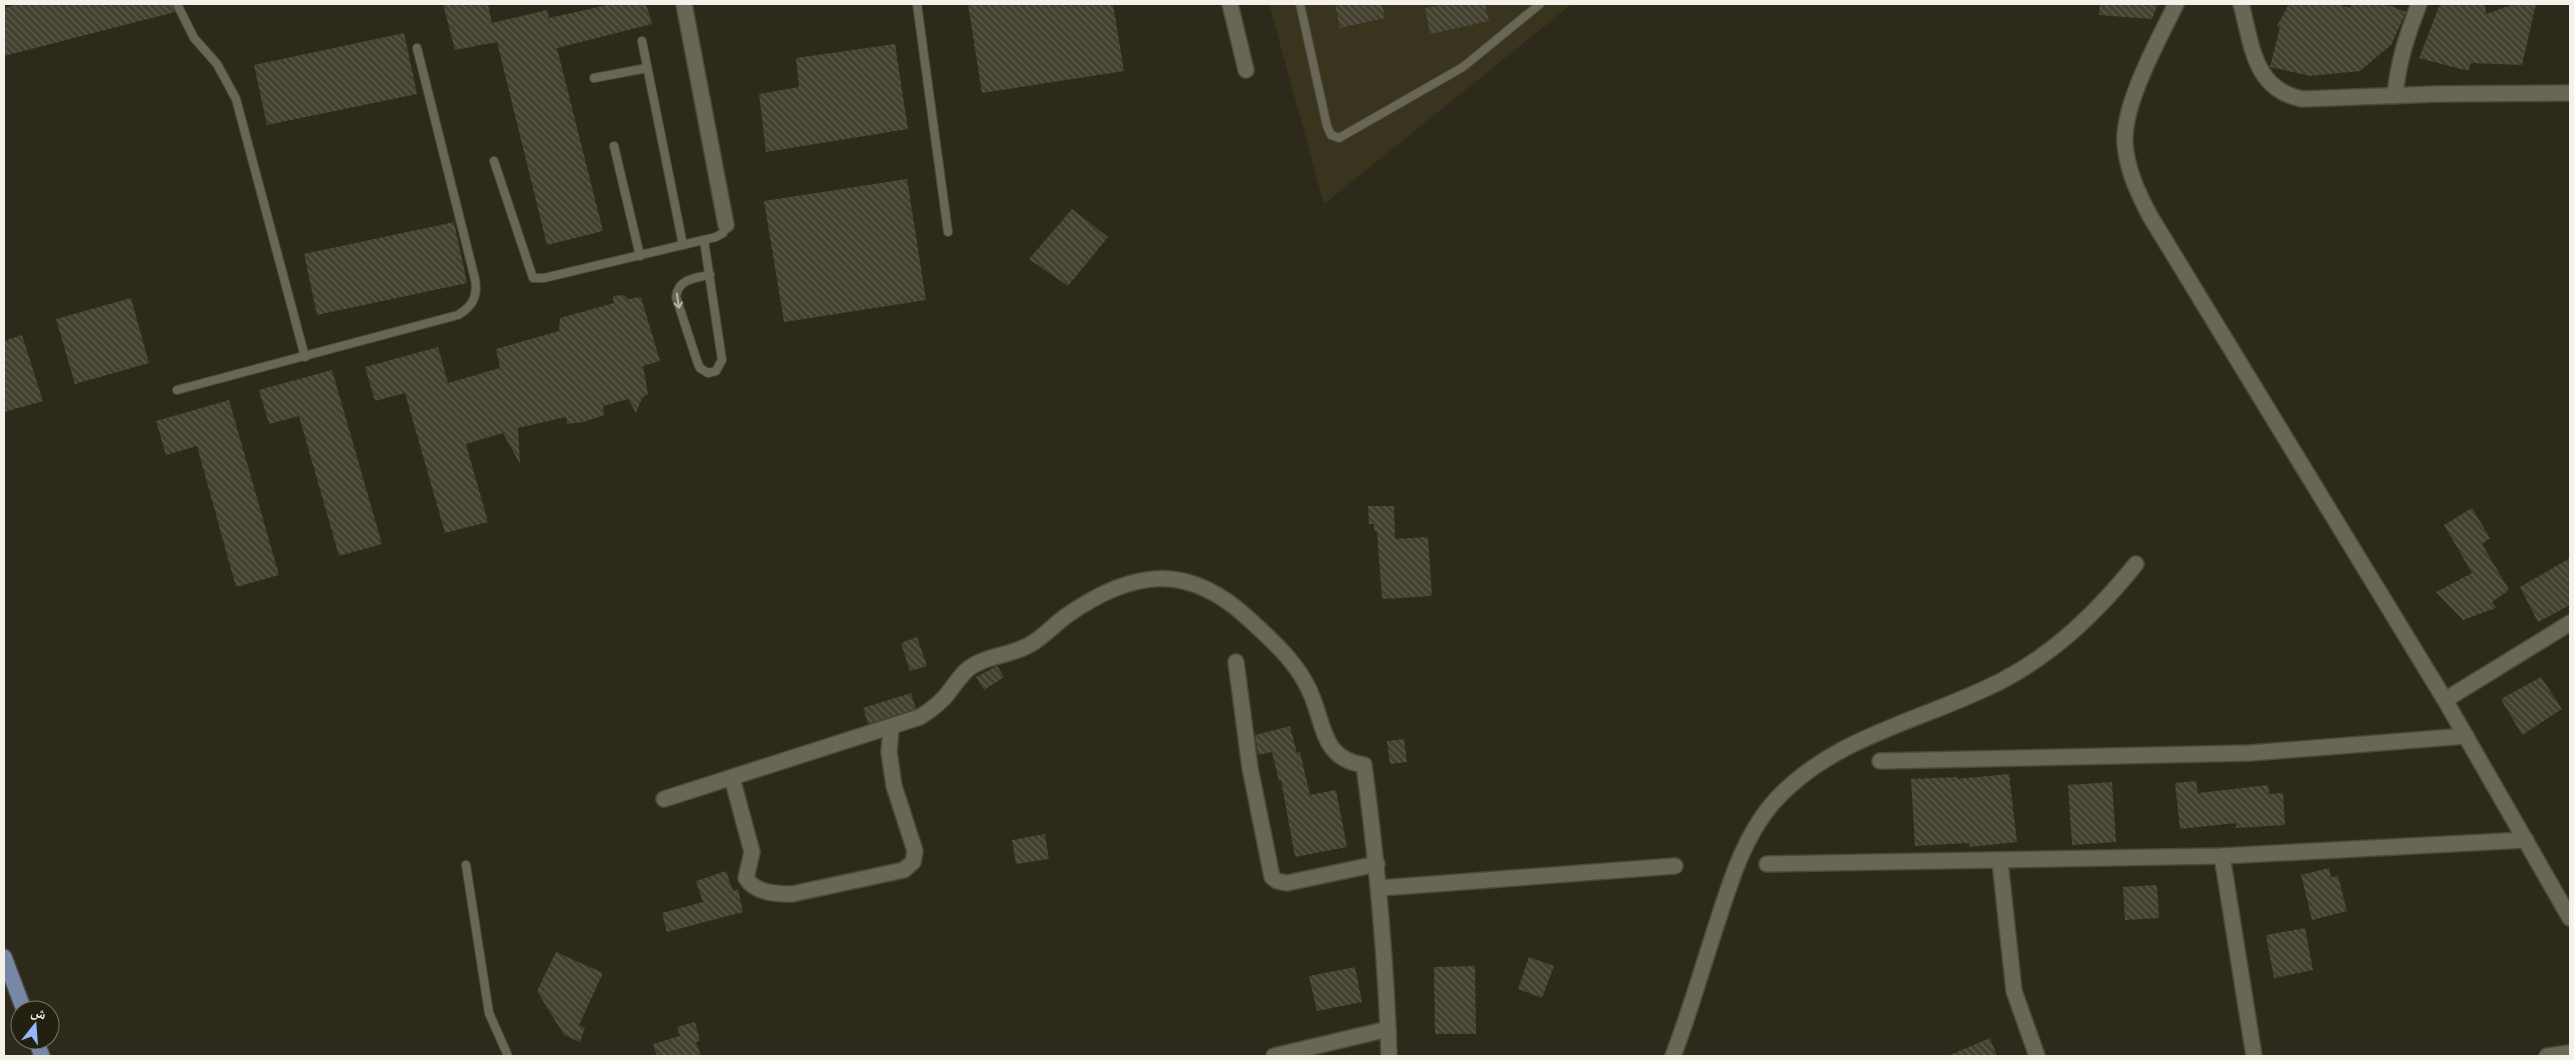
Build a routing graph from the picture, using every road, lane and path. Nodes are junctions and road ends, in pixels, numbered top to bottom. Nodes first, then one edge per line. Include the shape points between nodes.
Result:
1 (178, 4) edge
2 (684, 4) edge
3 (917, 4) edge
4 (1230, 4) edge
5 (1300, 4) edge
6 (1540, 4) edge
7 (2176, 4) edge
8 (2241, 4) edge
9 (2419, 4) edge
10 (642, 41) dead end
11 (417, 48) dead end
12 (647, 68) junction
13 (1246, 70) dead end
14 (594, 78) dead end
15 (2570, 93) edge
16 (2395, 96) junction
17 (614, 146) dead end
18 (494, 161) dead end
19 (726, 225) joint
20 (948, 232) dead end
21 (704, 240) junction
22 (683, 246) junction
23 (640, 256) junction
24 (710, 275) junction
25 (305, 356) junction
26 (177, 390) dead end
27 (2136, 564) dead end
28 (2570, 623) edge
29 (1236, 662) dead end
30 (2445, 700) junction
31 (891, 728) junction
32 (2466, 736) junction
33 (1880, 761) dead end
34 (732, 778) junction
35 (664, 799) dead end
36 (2526, 840) junction
37 (2222, 856) junction
38 (2000, 862) junction
39 (1377, 864) junction
40 (1767, 864) dead end
41 (466, 865) dead end
42 (1675, 866) dead end
43 (1380, 888) junction
44 (2570, 918) edge
45 (4, 957) edge
46 (20, 1000) edge
47 (1388, 1029) junction
48 (2570, 1053) edge
49 (508, 1056) edge
50 (1274, 1056) edge
51 (1389, 1056) edge
52 (1673, 1056) edge
53 (2037, 1056) edge
54 (2254, 1056) edge
55 (2546, 1056) edge

1 - 25 lane via 194,38 217,64 236,99
2 - 19 street
3 - 20 lane
4 - 13 street
5 - 6 lane via 1327,126 1330,135 1339,138 1463,67
7 - 30 street via 2128,115 2125,142 2129,169 2137,191
8 - 16 street via 2261,73 2274,88 2302,99
9 - 16 street via 2398,63
10 - 12 lane
11 - 25 lane via 475,279 475,297 467,310 458,315
12 - 14 lane
12 - 22 lane
15 - 16 street
17 - 23 lane
18 - 23 lane via 533,278
19 - 21 lane via 720,236
21 - 22 lane
21 - 24 lane
22 - 23 lane
24 -> 24 lane via 684,282 676,297 698,364 708,373 716,371 722,360
25 - 26 lane
27 - 52 street via 2076,630 2044,654 1970,696 1857,741 1824,758 1771,805 1734,872
28 - 30 street
29 - 39 street via 1250,768 1272,877 1287,883
30 - 32 street
31 - 34 street
31 - 34 street via 889,752 894,786 915,851 913,862 904,870 792,894 758,889 746,878 752,852
31 - 39 street via 932,709 975,664 1020,650 1067,615 1110,592 1143,580 1161,578 1193,582 1232,603 1281,649 1307,685 1328,744 1340,756 1364,765
32 - 33 street via 2250,752
32 - 36 street
34 - 35 street
36 - 37 street
36 - 44 street
37 - 38 street
37 - 54 street
38 - 40 street
38 - 53 street via 2012,982
39 - 43 street
41 - 49 lane via 488,1013
42 - 43 street
43 - 47 street
45 - 46 main road
47 - 50 street
47 - 51 street
48 - 55 street

